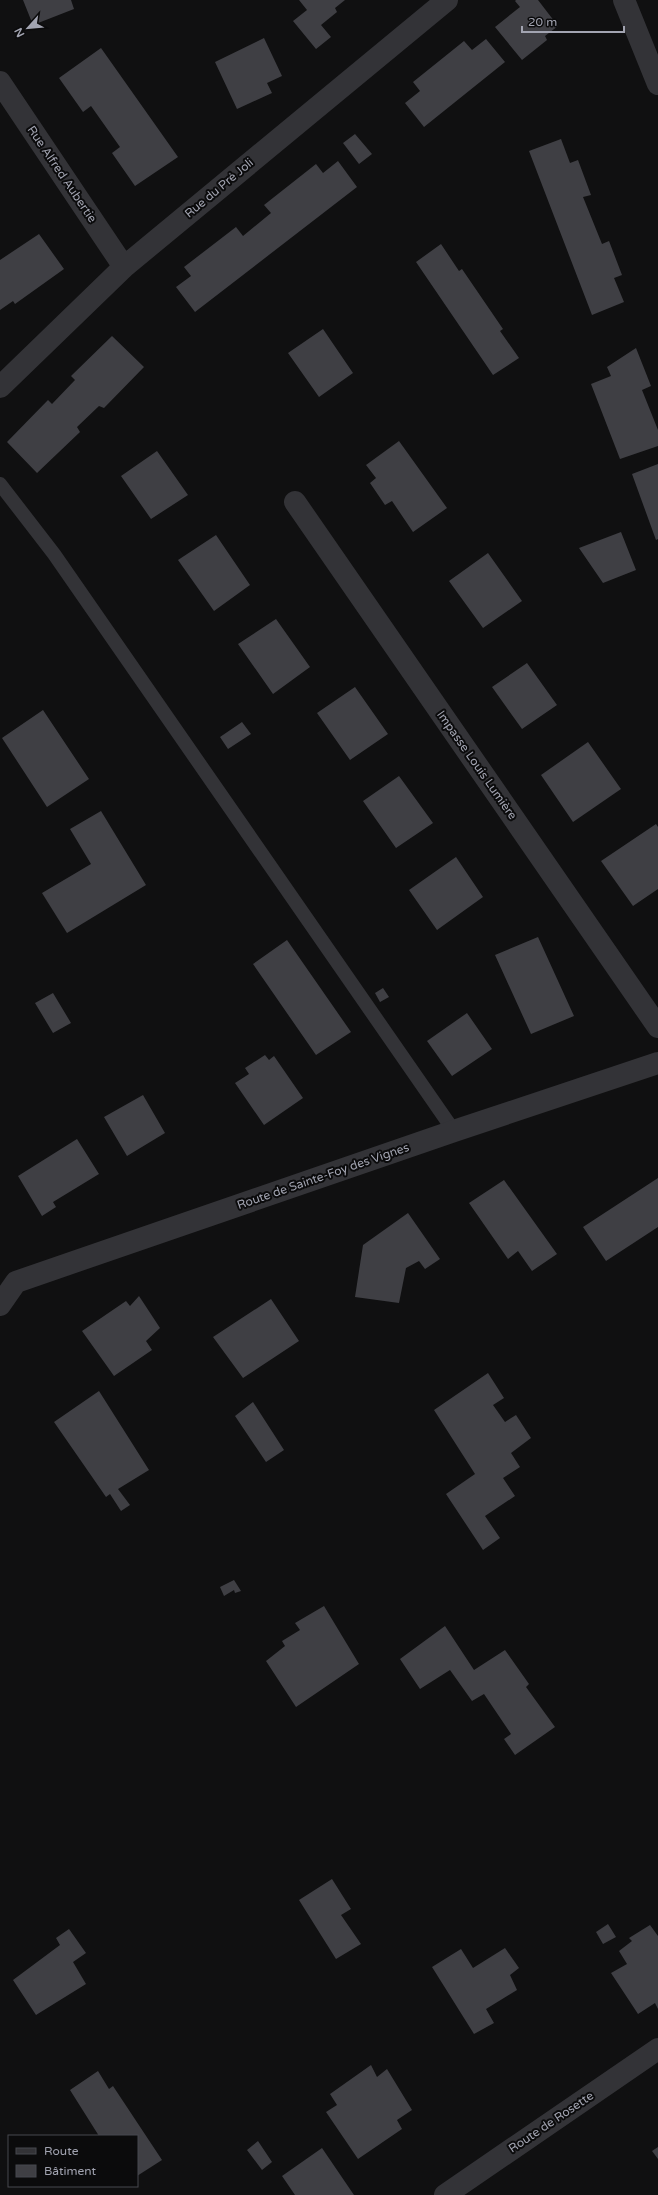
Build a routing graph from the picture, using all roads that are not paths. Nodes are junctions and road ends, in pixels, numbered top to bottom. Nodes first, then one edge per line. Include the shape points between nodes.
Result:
1 (447, 0) edge
2 (624, 0) edge
3 (0, 82) edge
4 (658, 84) edge
5 (124, 267) junction
6 (0, 387) edge
7 (0, 484) edge
8 (296, 502) dead end
9 (658, 1027) edge
10 (658, 1063) edge
11 (454, 1131) junction
12 (8, 1280) edge
13 (0, 1305) edge
14 (658, 2050) edge
15 (444, 2195) edge

1 - 5 street, Rue du Pré Joli
2 - 4 street
3 - 5 street, Rue Alfred Aubertie
5 - 6 street, Rue du Pré Joli
7 - 11 lane via 58,560
8 - 9 street, Impasse Louis Lumière
10 - 11 street, Route de Sainte-Foy des Vignes
11 - 12 street, Route de Sainte-Foy des Vignes
12 - 13 street, Route de Sainte-Foy des Vignes
14 - 15 street, Route de Rosette

